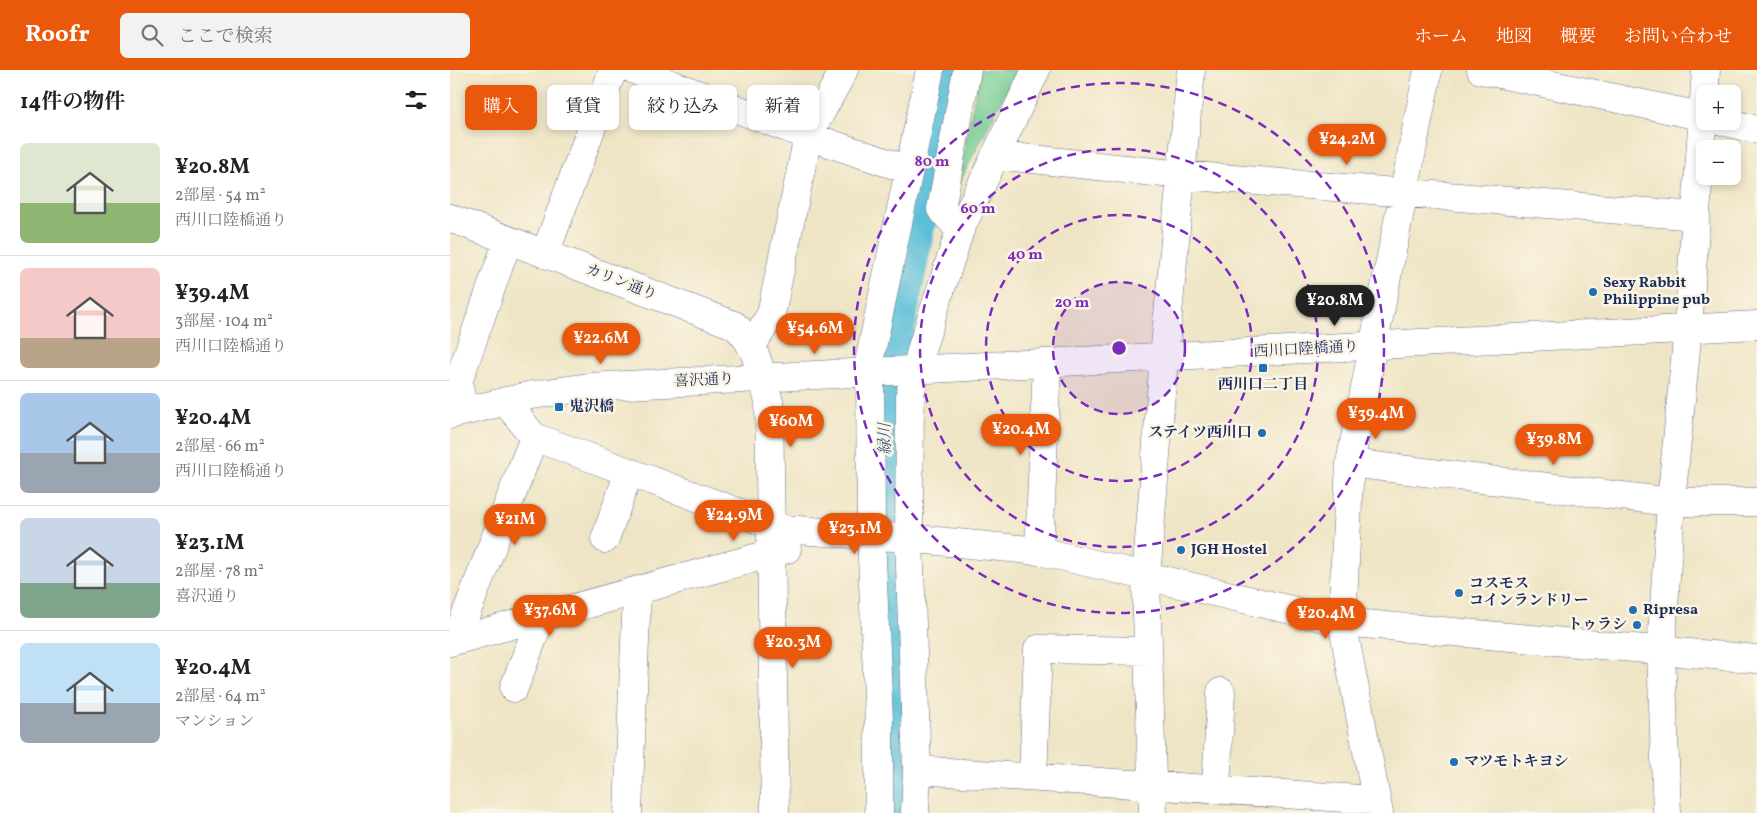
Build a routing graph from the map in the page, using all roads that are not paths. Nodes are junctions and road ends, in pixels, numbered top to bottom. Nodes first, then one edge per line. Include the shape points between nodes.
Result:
1 (613, 70) edge
2 (634, 70) edge
3 (844, 70) edge
4 (930, 70) edge
5 (967, 70) edge
6 (1036, 70) edge
7 (1191, 70) edge
8 (1428, 70) edge
9 (1481, 70) edge
10 (1706, 70) edge
11 (1707, 85) edge
12 (1696, 115) edge
13 (1741, 126) edge
14 (1708, 130) edge
15 (1757, 130) edge
16 (808, 136) junction
17 (995, 155) junction
18 (909, 170) junction
19 (1182, 175) junction
20 (1404, 192) junction
21 (1696, 216) junction
22 (450, 218) edge
23 (960, 230) junction
24 (508, 240) junction
25 (544, 254) junction
26 (1757, 325) edge
27 (1688, 329) junction
28 (752, 346) junction
29 (1372, 347) junction
30 (1164, 357) junction
31 (1047, 363) junction
32 (915, 371) junction
33 (871, 373) junction
34 (762, 378) junction
35 (505, 401) junction
36 (457, 413) edge
37 (534, 437) junction
38 (1350, 462) junction
39 (629, 472) junction
40 (1671, 502) junction
41 (1757, 502) edge
42 (770, 525) junction
43 (842, 534) junction
44 (872, 535) junction
45 (908, 538) junction
46 (605, 539) dead end
47 (1039, 551) junction
48 (770, 553) junction
49 (1146, 578) junction
50 (637, 592) junction
51 (541, 617) junction
52 (1342, 622) junction
53 (453, 641) edge
54 (1661, 650) junction
55 (1148, 651) junction
56 (1757, 659) edge
57 (514, 688) dead end
58 (1221, 692) dead end
59 (917, 770) junction
60 (1033, 777) junction
61 (1152, 785) junction
62 (1216, 789) junction
63 (1378, 806) edge
64 (628, 813) edge
65 (775, 813) edge
66 (879, 813) edge
67 (915, 813) edge
68 (1153, 813) edge
69 (1667, 813) edge

1 - 25 street
2 - 16 street
3 - 16 street
4 - 18 street
5 - 23 street via 941,209
6 - 17 street
7 - 19 street
8 - 20 street
9 - 12 street
10 - 11 street
13 - 15 street
14 - 21 street
16 - 18 street
16 - 28 street via 771,314
17 - 19 street
17 - 23 street
18 - 33 street via 870,357
19 - 20 street
19 - 30 street
20 - 21 street
20 - 29 street
21 - 27 street
22 - 24 street, カリン通り
23 - 32 street
24 - 25 street, カリン通り
24 - 36 street via 458,382
25 - 28 street, カリン通り via 734,325
26 - 27 street, 西川口陸橋通り
27 - 29 street, 西川口陸橋通り
27 - 40 street
28 - 34 street, カリン通り
29 - 30 street, 西川口陸橋通り
29 - 38 street
30 - 31 street, 西川口陸橋通り
30 - 49 street
31 - 32 street, 西川口陸橋通り
31 - 47 street
32 - 33 street, 西川口陸橋通り
32 - 45 street via 910,394
33 - 34 street, 喜沢通り
33 - 44 street
34 - 35 street, 喜沢通り via 589,387
34 - 42 street, カリン通り via 769,402
35 - 36 street, 喜沢通り
35 - 37 street
37 - 39 street
37 - 53 street
38 - 40 street
38 - 52 street
39 - 42 street
39 - 46 street
40 - 41 street
40 - 54 street
42 - 43 street
42 - 48 street, カリン通り
43 - 44 street
43 - 48 street
44 - 45 street
44 - 66 street
45 - 47 street
45 - 59 street
47 - 49 street
48 - 50 street
48 - 65 street, カリン通り
49 - 52 street
49 - 55 street
50 - 51 street
50 - 64 street
51 - 53 street
51 - 57 street
52 - 54 street
52 - 63 street
54 - 56 street
54 - 69 street
55 - 60 street via 1038,649
55 - 61 street
58 - 62 street
59 - 60 street
59 - 67 street
60 - 61 street
61 - 62 street
61 - 68 street
62 - 63 street

